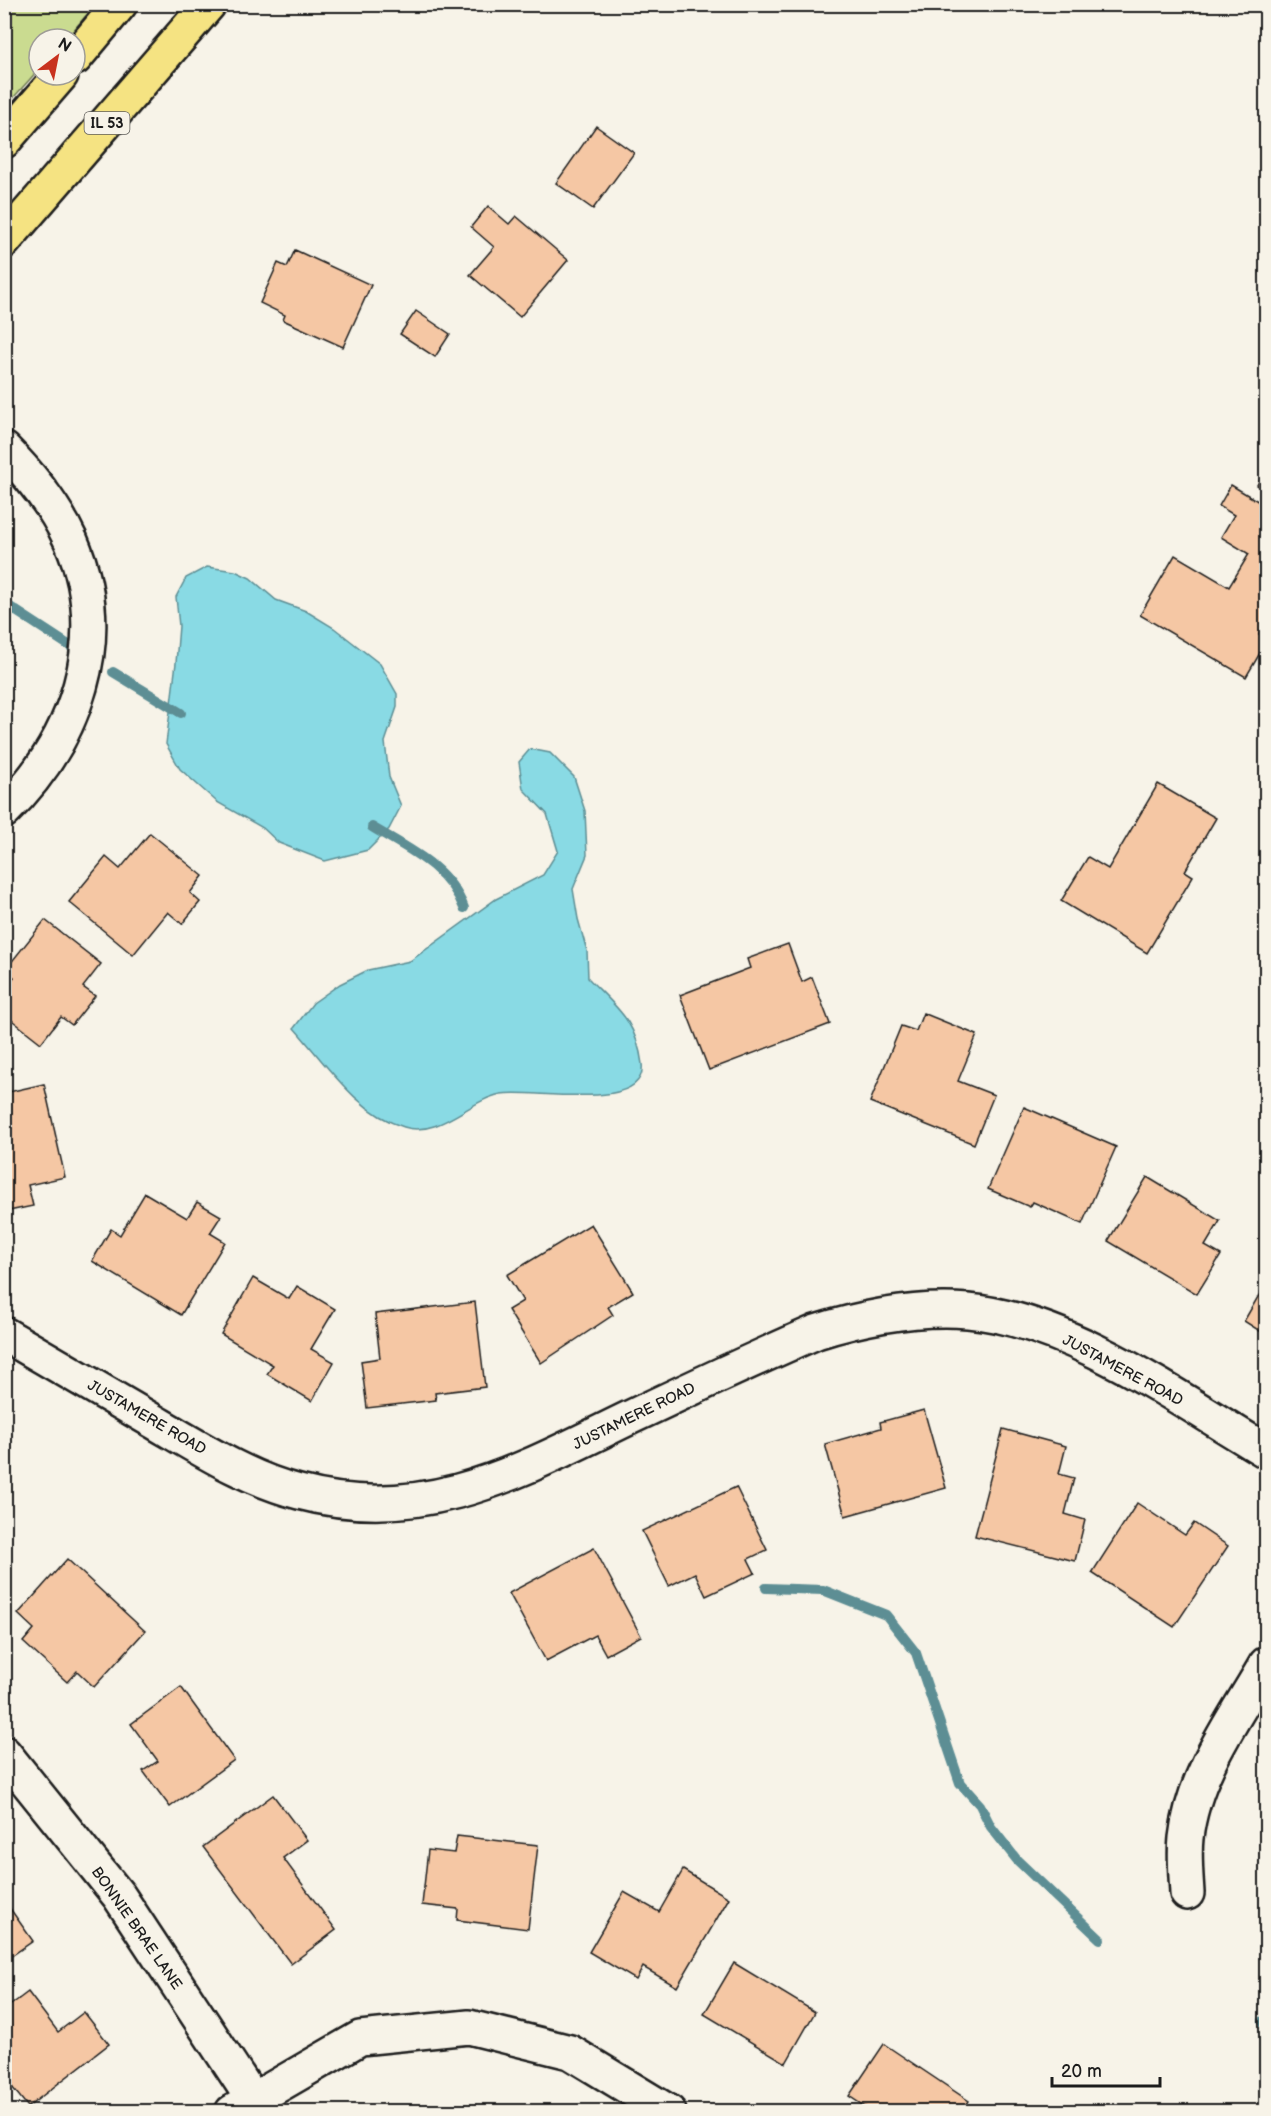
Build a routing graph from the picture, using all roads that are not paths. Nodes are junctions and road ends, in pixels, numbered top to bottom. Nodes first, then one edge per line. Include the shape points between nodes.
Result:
1 (120, 4) edge
2 (209, 4) edge
3 (87, 44) edge
4 (51, 87) edge
5 (4, 141) edge
6 (4, 241) edge
7 (4, 449) edge
8 (4, 811) edge
9 (4, 1334) edge
10 (1266, 1451) edge
11 (1266, 1664) edge
12 (4, 1753) edge
13 (1187, 1893) dead end
14 (247, 2107) edge
15 (669, 2112) edge

1 - 3 main road
2 - 6 main road, IL 53
4 - 5 main road
7 - 8 street via 40,489 70,541 81,575 88,623 83,677 69,722 43,767
9 - 10 street, JUSTAMERE ROAD via 250,1475 300,1493 361,1502 418,1501 469,1490 816,1332 857,1320 928,1311 968,1311 1005,1317 1069,1339 1132,1371
11 - 13 street via 1207,1766 1192,1804 1186,1839
12 - 14 street, BONNIE BRAE LANE via 119,1896
14 - 15 street via 360,2038 469,2027 570,2052

